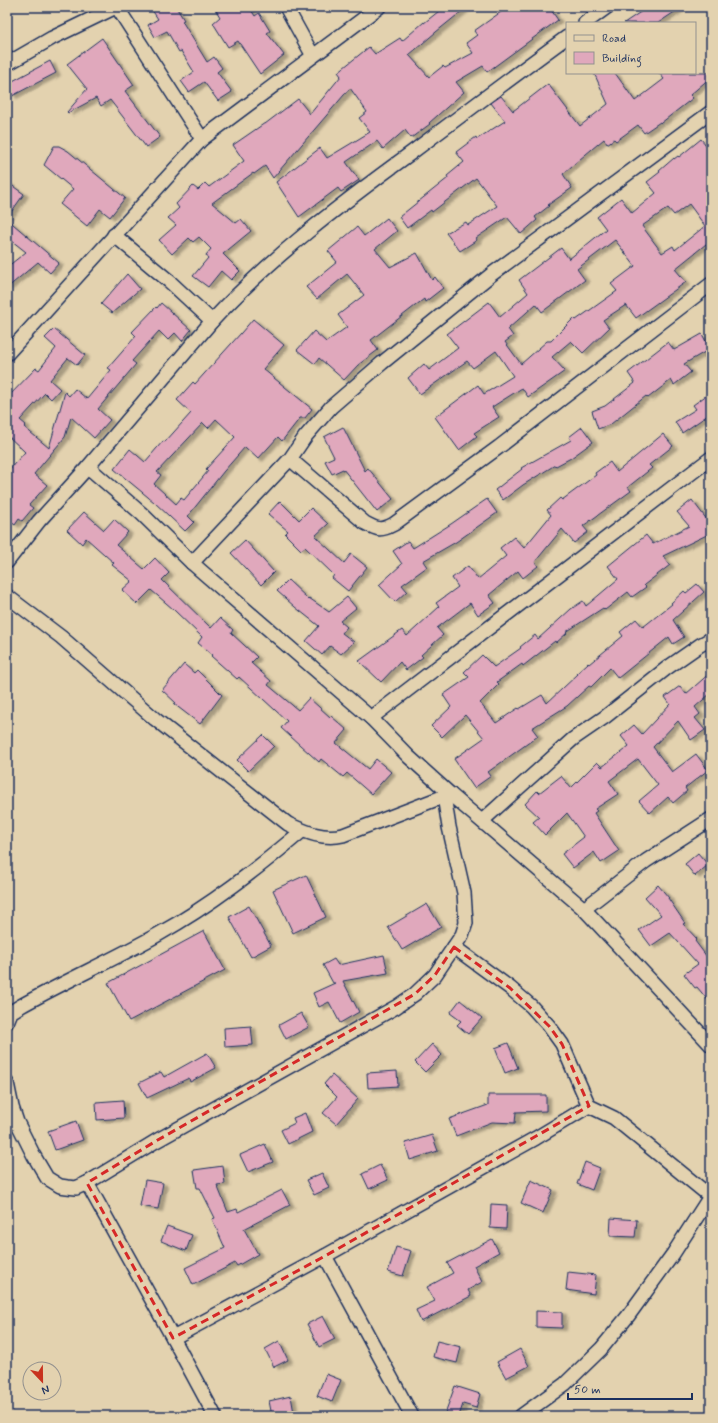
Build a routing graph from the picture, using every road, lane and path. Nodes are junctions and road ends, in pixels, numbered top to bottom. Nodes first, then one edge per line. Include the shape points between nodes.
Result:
1 (117, 7) edge
2 (286, 7) edge
3 (379, 7) edge
4 (607, 7) edge
5 (586, 22) edge
6 (566, 38) edge
7 (313, 56) junction
8 (7, 64) edge
9 (711, 112) edge
10 (202, 139) junction
11 (114, 235) junction
12 (711, 284) edge
13 (212, 321) junction
14 (7, 354) edge
15 (711, 458) edge
16 (290, 459) junction
17 (88, 467) junction
18 (7, 562) edge
19 (192, 563) junction
20 (7, 596) edge
21 (711, 639) edge
22 (371, 718) junction
23 (447, 795) junction
24 (711, 819) edge
25 (482, 821) junction
26 (302, 831) junction
27 (584, 909) junction
28 (454, 947) junction
29 (7, 1022) edge
30 (711, 1045) edge
31 (7, 1083) edge
32 (589, 1106) junction
33 (87, 1183) junction
34 (711, 1196) edge
35 (325, 1256) junction
36 (173, 1338) junction
37 (215, 1416) edge
38 (412, 1416) edge
39 (521, 1416) edge

1 - 8 street via 52,38
1 - 10 street
2 - 7 street
3 - 7 street
4 - 5 street
6 - 13 street via 317,224 271,262
7 - 10 street
9 - 16 street via 492,274 382,363 330,407
10 - 11 street
11 - 13 street
11 - 14 street
12 - 16 street via 499,447 384,529 376,529 365,523
13 - 17 street
15 - 22 street
16 - 19 street
17 - 18 street via 39,521
17 - 19 street via 142,514
19 - 22 street
20 - 26 street via 67,642 155,719 288,824
21 - 25 street via 667,668 573,740
22 - 23 street
23 - 25 street
23 - 26 street via 335,837
23 - 28 street via 449,827 466,906 466,923
24 - 27 street via 646,861
25 - 27 street
26 - 29 street via 257,869 211,902 160,933 19,1007 11,1012
27 - 30 street
28 - 32 street via 510,988 549,1026 562,1044
28 - 33 street via 435,975 415,994 396,1007 156,1141
31 - 33 street via 17,1122 48,1178 60,1186 67,1187 76,1188
32 - 34 street via 614,1118
32 - 35 street
33 - 36 street
34 - 39 street via 673,1254 601,1349 565,1384
35 - 36 street
35 - 38 street
36 - 37 street

